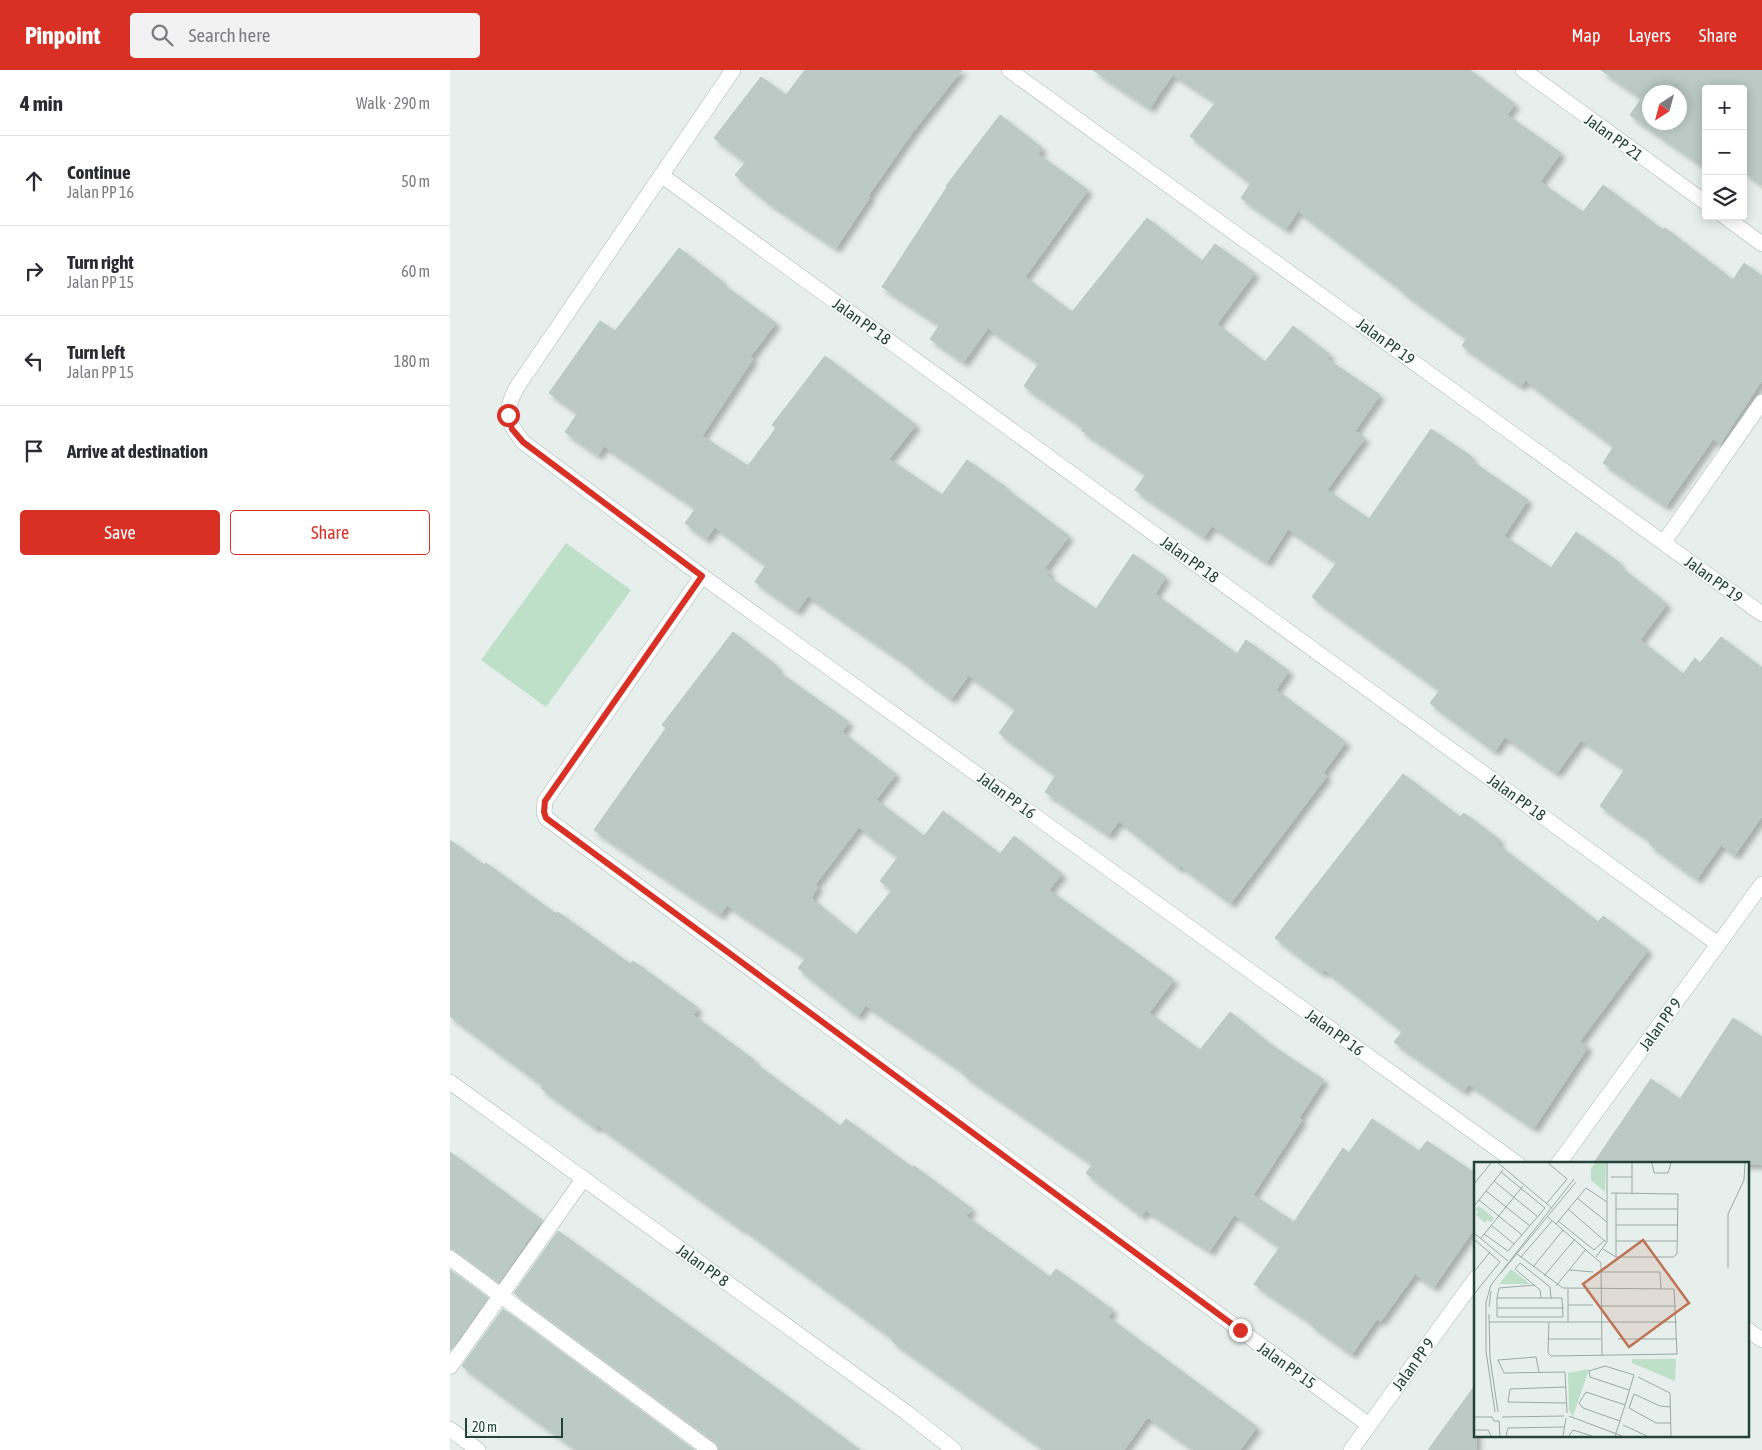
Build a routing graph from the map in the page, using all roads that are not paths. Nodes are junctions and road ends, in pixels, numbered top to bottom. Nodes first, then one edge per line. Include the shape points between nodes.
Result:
1 (733, 70) edge
2 (1009, 70) edge
3 (1523, 70) edge
4 (660, 175) junction
5 (1702, 200) edge
6 (1729, 220) edge
7 (1762, 244) edge
8 (1762, 402) edge
9 (1664, 542) junction
10 (702, 576) junction
11 (1762, 614) edge
12 (1762, 884) edge
13 (1718, 944) junction
14 (450, 1082) edge
15 (1515, 1162) edge
16 (1559, 1162) edge
17 (584, 1178) junction
18 (450, 1258) edge
19 (1474, 1281) edge
20 (500, 1296) junction
21 (1750, 1331) edge
22 (1762, 1340) edge
23 (450, 1367) edge
24 (1369, 1425) junction
25 (450, 1429) edge
26 (478, 1450) edge
27 (710, 1450) edge
28 (954, 1450) edge
29 (1351, 1450) edge

1 - 4 street
2 - 9 street, Jalan PP 19
3 - 5 street, Jalan PP 21
4 - 10 street, Jalan PP 16 via 517,387 509,400 508,415 512,429 523,442
4 - 13 street, Jalan PP 18
6 - 7 street
8 - 9 street
9 - 11 street, Jalan PP 19
10 - 15 street, Jalan PP 16
10 - 24 street, Jalan PP 15 via 545,801 546,818
12 - 13 street, Jalan PP 9
13 - 16 street, Jalan PP 9
14 - 17 street, Jalan PP 8
17 - 20 street
17 - 28 street, Jalan PP 8
18 - 20 street
19 - 24 street, Jalan PP 9
20 - 23 street
20 - 27 street
21 - 22 street
24 - 29 street, Jalan PP 9
25 - 26 street

